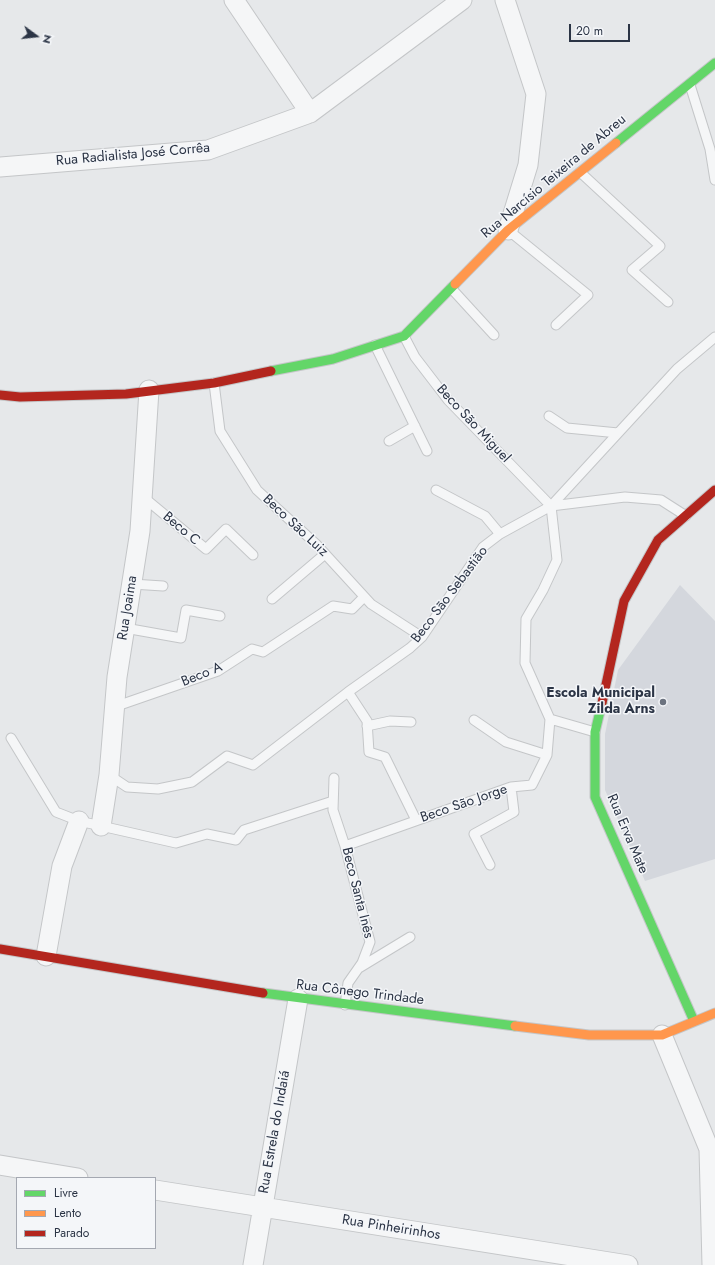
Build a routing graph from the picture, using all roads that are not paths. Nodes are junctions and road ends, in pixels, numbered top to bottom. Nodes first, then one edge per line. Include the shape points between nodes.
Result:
1 (234, 0) edge
2 (462, 0) edge
3 (505, 0) edge
4 (715, 63) edge
5 (689, 83) junction
6 (310, 113) junction
7 (0, 167) edge
8 (580, 172) junction
9 (715, 180) edge
10 (508, 230) junction
11 (450, 287) junction
12 (668, 302) dead end
13 (556, 325) dead end
14 (494, 335) dead end
15 (404, 336) junction
16 (715, 337) edge
17 (375, 345) junction
18 (214, 383) junction
19 (149, 390) junction
20 (0, 395) edge
21 (549, 416) dead end
22 (415, 426) junction
23 (618, 433) junction
24 (390, 441) dead end
25 (427, 451) dead end
26 (436, 490) dead end
27 (715, 490) edge
28 (142, 496) junction
29 (551, 506) junction
30 (686, 516) junction
31 (500, 534) junction
32 (325, 554) junction
33 (254, 555) dead end
34 (132, 584) junction
35 (163, 586) dead end
36 (364, 597) junction
37 (272, 599) dead end
38 (220, 616) dead end
39 (125, 628) junction
40 (422, 637) junction
41 (348, 692) junction
42 (114, 707) junction
43 (550, 719) junction
44 (474, 720) dead end
45 (411, 722) dead end
46 (367, 726) junction
47 (595, 732) junction
48 (11, 738) dead end
49 (547, 755) junction
50 (109, 774) junction
51 (334, 778) dead end
52 (511, 787) junction
53 (333, 801) junction
54 (416, 820) junction
55 (80, 821) junction
56 (101, 826) junction
57 (345, 846) junction
58 (490, 865) dead end
59 (410, 937) dead end
60 (0, 949) edge
61 (46, 956) junction
62 (358, 968) junction
63 (298, 999) junction
64 (346, 1005) junction
65 (715, 1014) edge
66 (694, 1021) junction
67 (662, 1035) junction
68 (0, 1165) edge
69 (72, 1177) edge
70 (156, 1190) edge
71 (262, 1208) junction
72 (253, 1265) edge
73 (628, 1265) edge
74 (712, 1265) edge

1 - 6 street
2 - 6 street, Rua Radialista José Corrêa
3 - 10 street via 536,94 528,165
4 - 5 street, Rua Narcísio Teixeira de Abreu
5 - 8 street, Rua Narcísio Teixeira de Abreu
5 - 9 lane via 710,149
6 - 7 street, Rua Radialista José Corrêa via 208,150
8 - 10 street, Rua Narcísio Teixeira de Abreu
8 - 12 lane via 660,246 632,270
10 - 11 street, Rua Narcísio Teixeira de Abreu
10 - 13 lane via 588,295
11 - 14 lane
11 - 15 street, Rua Narcísio Teixeira de Abreu
15 - 17 street, Rua Narcísio Teixeira de Abreu
15 - 29 lane, Beco São Miguel via 415,357 448,400
16 - 23 lane, Beco São Sebastião via 677,370
17 - 18 street, Rua Narcísio Teixeira de Abreu via 333,359
17 - 22 lane
18 - 19 street, Rua Narcísio Teixeira de Abreu
18 - 32 lane, Beco São Luiz via 220,431 257,490
19 - 20 street, Rua Narcísio Teixeira de Abreu via 126,394 20,397
19 - 28 street, Rua Joaima
21 - 23 lane via 567,428
22 - 24 lane
22 - 25 lane
23 - 29 lane, Beco São Sebastião
26 - 31 lane via 485,516
27 - 30 street, Rua Erva Mate
28 - 33 lane, Beco C via 206,549 226,529
28 - 34 street, Rua Joaima
29 - 30 lane via 625,497 661,500
29 - 31 lane, Beco São Sebastião
29 - 43 lane, Beco São Jorge via 557,560 526,619 525,663
30 - 47 street, Rua Erva Mate via 658,540 624,601
31 - 40 lane, Beco São Sebastião via 483,547
32 - 36 lane, Beco São Luiz
32 - 37 lane
34 - 35 lane
34 - 39 street, Rua Joaima
36 - 40 lane, Beco São Luiz
36 - 42 lane, Beco A via 352,609 333,606 263,652 252,649 218,671
38 - 39 lane via 186,610 181,638
39 - 42 street, Rua Joaima
40 - 41 lane, Beco São Sebastião
41 - 46 lane via 367,721
41 - 50 lane, Beco São Sebastião via 253,765 227,756 192,782 158,789 127,787
42 - 50 street, Rua Joaima
43 - 47 lane
43 - 49 lane, Beco São Jorge
44 - 49 lane via 506,742
45 - 46 lane via 390,721
46 - 54 lane via 369,752 385,757
47 - 66 street, Rua Erva Mate via 594,797
48 - 55 lane via 56,812
49 - 52 lane, Beco São Jorge via 532,785
50 - 56 street, Rua Joaima
51 - 53 lane, Beco Santa Inês
52 - 54 lane, Beco São Jorge
52 - 58 lane via 514,812 474,834
53 - 56 lane via 244,830 236,840 207,834 176,843
53 - 57 lane, Beco Santa Inês via 333,810
54 - 57 lane, Beco São Jorge
55 - 56 lane
55 - 61 street via 62,866
57 - 62 lane, Beco Santa Inês via 370,942
59 - 62 lane
60 - 61 street, Rua Cônego Trindade
61 - 63 street, Rua Cônego Trindade
62 - 64 lane, Beco Santa Inês via 348,983
63 - 64 street, Rua Cônego Trindade
63 - 71 street, Rua Estrela do Indaiá
64 - 67 street, Rua Cônego Trindade via 589,1035
65 - 66 street, Rua Cônego Trindade
66 - 67 street, Rua Cônego Trindade
67 - 74 street via 709,1149
68 - 69 street
70 - 71 street, Rua Pinheirinhos
71 - 72 street, Rua Estrela do Indaiá
71 - 73 street, Rua Pinheirinhos

